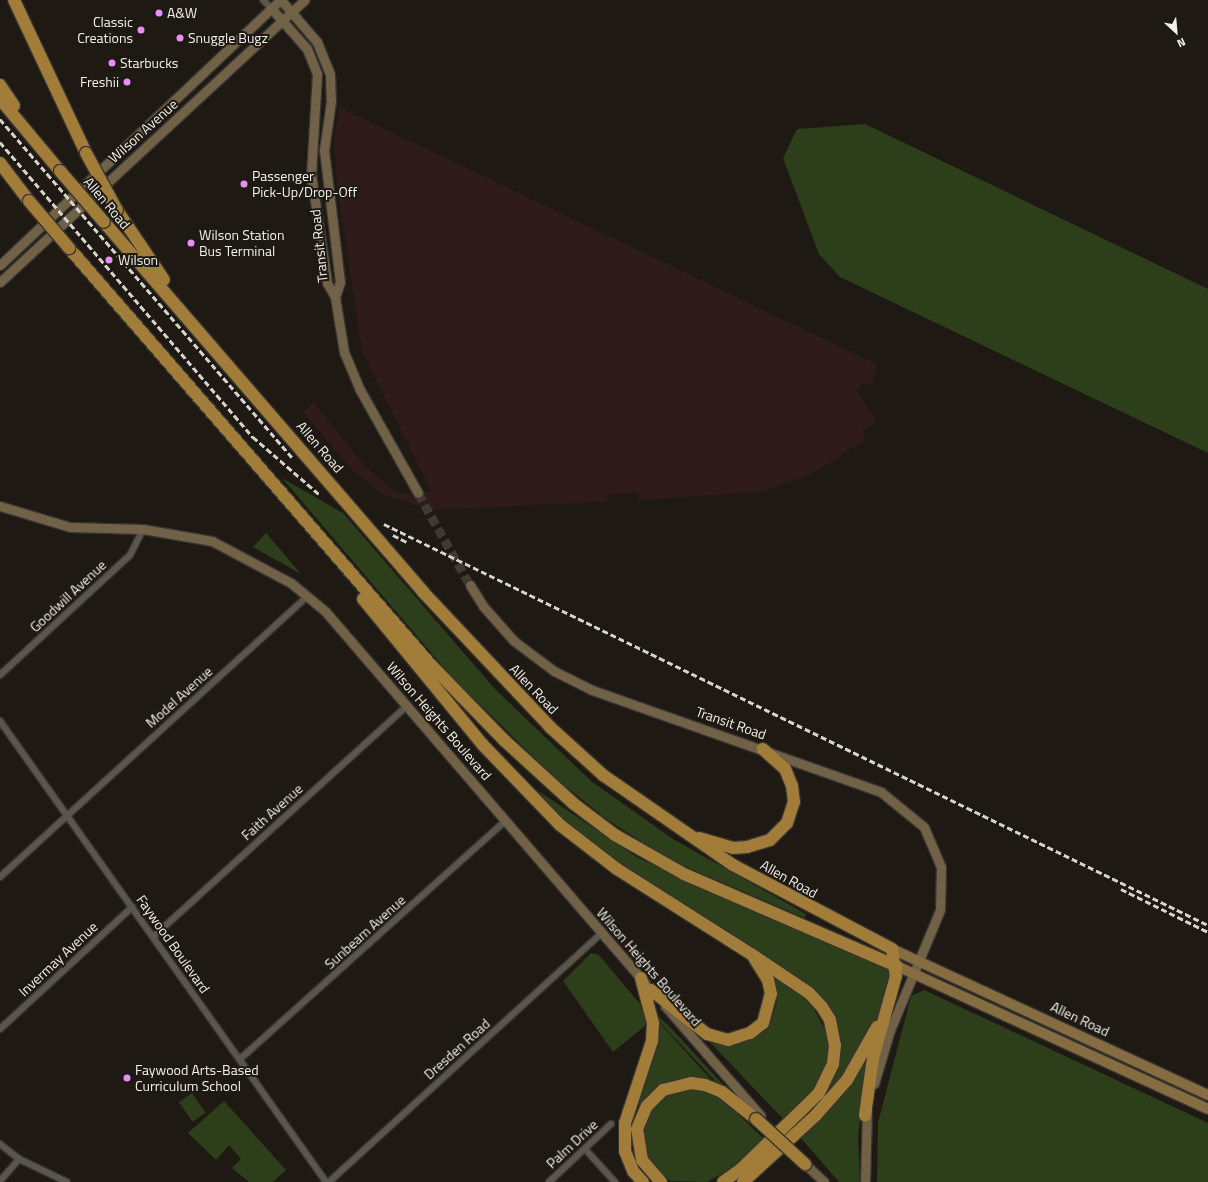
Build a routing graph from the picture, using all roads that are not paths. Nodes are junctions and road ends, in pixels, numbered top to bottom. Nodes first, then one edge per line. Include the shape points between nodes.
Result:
1 (14, 0) edge
2 (24, 0) edge
3 (263, 0) edge
4 (280, 0) edge
5 (304, 0) edge
6 (271, 8) junction
7 (292, 12) junction
8 (283, 21) junction
9 (36, 45) junction
10 (0, 85) edge
11 (0, 99) edge
12 (39, 144) junction
13 (0, 163) edge
14 (0, 172) edge
15 (29, 201) junction
16 (0, 265) edge
17 (0, 282) edge
18 (335, 297) junction
19 (195, 324) junction
20 (418, 493) tunnel mouth
21 (0, 506) edge
22 (143, 529) junction
23 (313, 530) junction
24 (470, 585) tunnel mouth
25 (308, 596) junction
26 (0, 675) edge
27 (408, 705) junction
28 (0, 721) edge
29 (763, 749) junction
30 (68, 815) junction
31 (505, 821) junction
32 (683, 832) junction
33 (0, 877) edge
34 (132, 907) junction
35 (601, 934) junction
36 (153, 937) junction
37 (892, 949) junction
38 (751, 954) junction
39 (920, 961) junction
40 (897, 966) junction
41 (914, 974) junction
42 (641, 978) junction
43 (651, 990) junction
44 (888, 1006) junction
45 (0, 1029) edge
46 (240, 1059) junction
47 (1208, 1095) edge
48 (1208, 1109) edge
49 (865, 1115) junction
50 (758, 1117) junction
51 (611, 1124) dead end
52 (0, 1144) edge
53 (584, 1149) junction
54 (19, 1159) junction
55 (806, 1164) joint
56 (0, 1181) edge
57 (67, 1182) edge
58 (327, 1182) edge
59 (549, 1182) edge
60 (615, 1182) edge
61 (643, 1182) edge
62 (661, 1182) edge
63 (723, 1182) edge
64 (743, 1182) edge
65 (824, 1182) edge
66 (865, 1182) edge

1 - 9 highway
2 - 9 highway
3 - 6 street
4 - 6 main road, Wilson Avenue
4 - 7 main road, Transit Road
5 - 7 main road, Wilson Avenue
6 - 8 main road, Transit Road
6 - 16 main road, Wilson Avenue
7 - 8 main road, Wilson Avenue
7 - 18 main road, Transit Road via 317,42 330,75 331,101 324,150 340,282
8 - 17 main road, Wilson Avenue
8 - 18 main road, Transit Road via 307,49 317,74 311,167 327,283
9 - 19 highway, bridge via 86,153 117,210
10 - 12 highway
11 - 12 highway, Allen Road
12 - 19 highway, Allen Road, bridge
13 - 15 highway, Allen Road
14 - 15 highway
15 - 23 highway, Allen Road, bridge
18 - 20 main road, Transit Road via 350,369
19 - 32 highway, Allen Road via 423,592 504,680 603,775
21 - 22 main road, Wilson Heights Boulevard via 70,527
22 - 25 main road, Wilson Heights Boulevard via 212,541 257,561
22 - 26 street, Goodwill Avenue via 130,555
23 - 38 highway via 406,654 482,744 560,825 677,910
23 - 40 highway, Allen Road via 431,664 505,741 574,804 615,835 684,874
24 - 29 main road, Transit Road via 483,606 514,641 554,671 592,690
25 - 27 main road, Wilson Heights Boulevard
25 - 30 street, Model Avenue
27 - 31 main road, Wilson Heights Boulevard
27 - 36 street, Faith Avenue
28 - 30 street, Faywood Boulevard
29 - 32 highway via 785,769 792,786 792,813 782,830 759,845 739,848
29 - 39 main road, Transit Road via 881,792 908,811 924,827 939,859 943,880 940,910 921,948
30 - 33 street, Model Avenue
30 - 34 street, Faywood Boulevard
31 - 35 main road, Wilson Heights Boulevard
31 - 46 street, Sunbeam Avenue
32 - 37 highway, Allen Road via 734,865
34 - 36 street, Faywood Boulevard
34 - 45 street, Invermay Avenue
35 - 42 main road, Wilson Heights Boulevard
35 - 58 street, Dresden Road
36 - 46 street, Faywood Boulevard
37 - 39 main road, Allen Road
37 - 40 highway
38 - 43 highway via 768,980 771,994 763,1023 750,1033 728,1040 707,1034
38 - 63 highway via 809,993 822,1007 831,1026 833,1064 819,1093 800,1115
39 - 41 main road, Transit Road
39 - 47 main road, Allen Road
40 - 41 main road, Allen Road
40 - 44 highway
41 - 48 main road, Allen Road
41 - 49 main road, Transit Road via 883,1053
42 - 43 main road, Wilson Heights Boulevard
42 - 61 highway via 653,1023 652,1041 625,1123 625,1151 633,1171
43 - 50 main road, Wilson Heights Boulevard
44 - 49 highway via 873,1058
44 - 64 highway via 847,1080 816,1116
46 - 58 street, Faywood Boulevard
49 - 66 main road, Transit Road
50 - 55 highway, bridge
50 - 62 highway via 722,1092 705,1085 691,1083 662,1090 647,1106 637,1130 642,1160
51 - 53 street, Palm Drive
52 - 54 street
53 - 59 street, Palm Drive
53 - 60 street
54 - 56 street
54 - 57 street
55 - 65 main road

